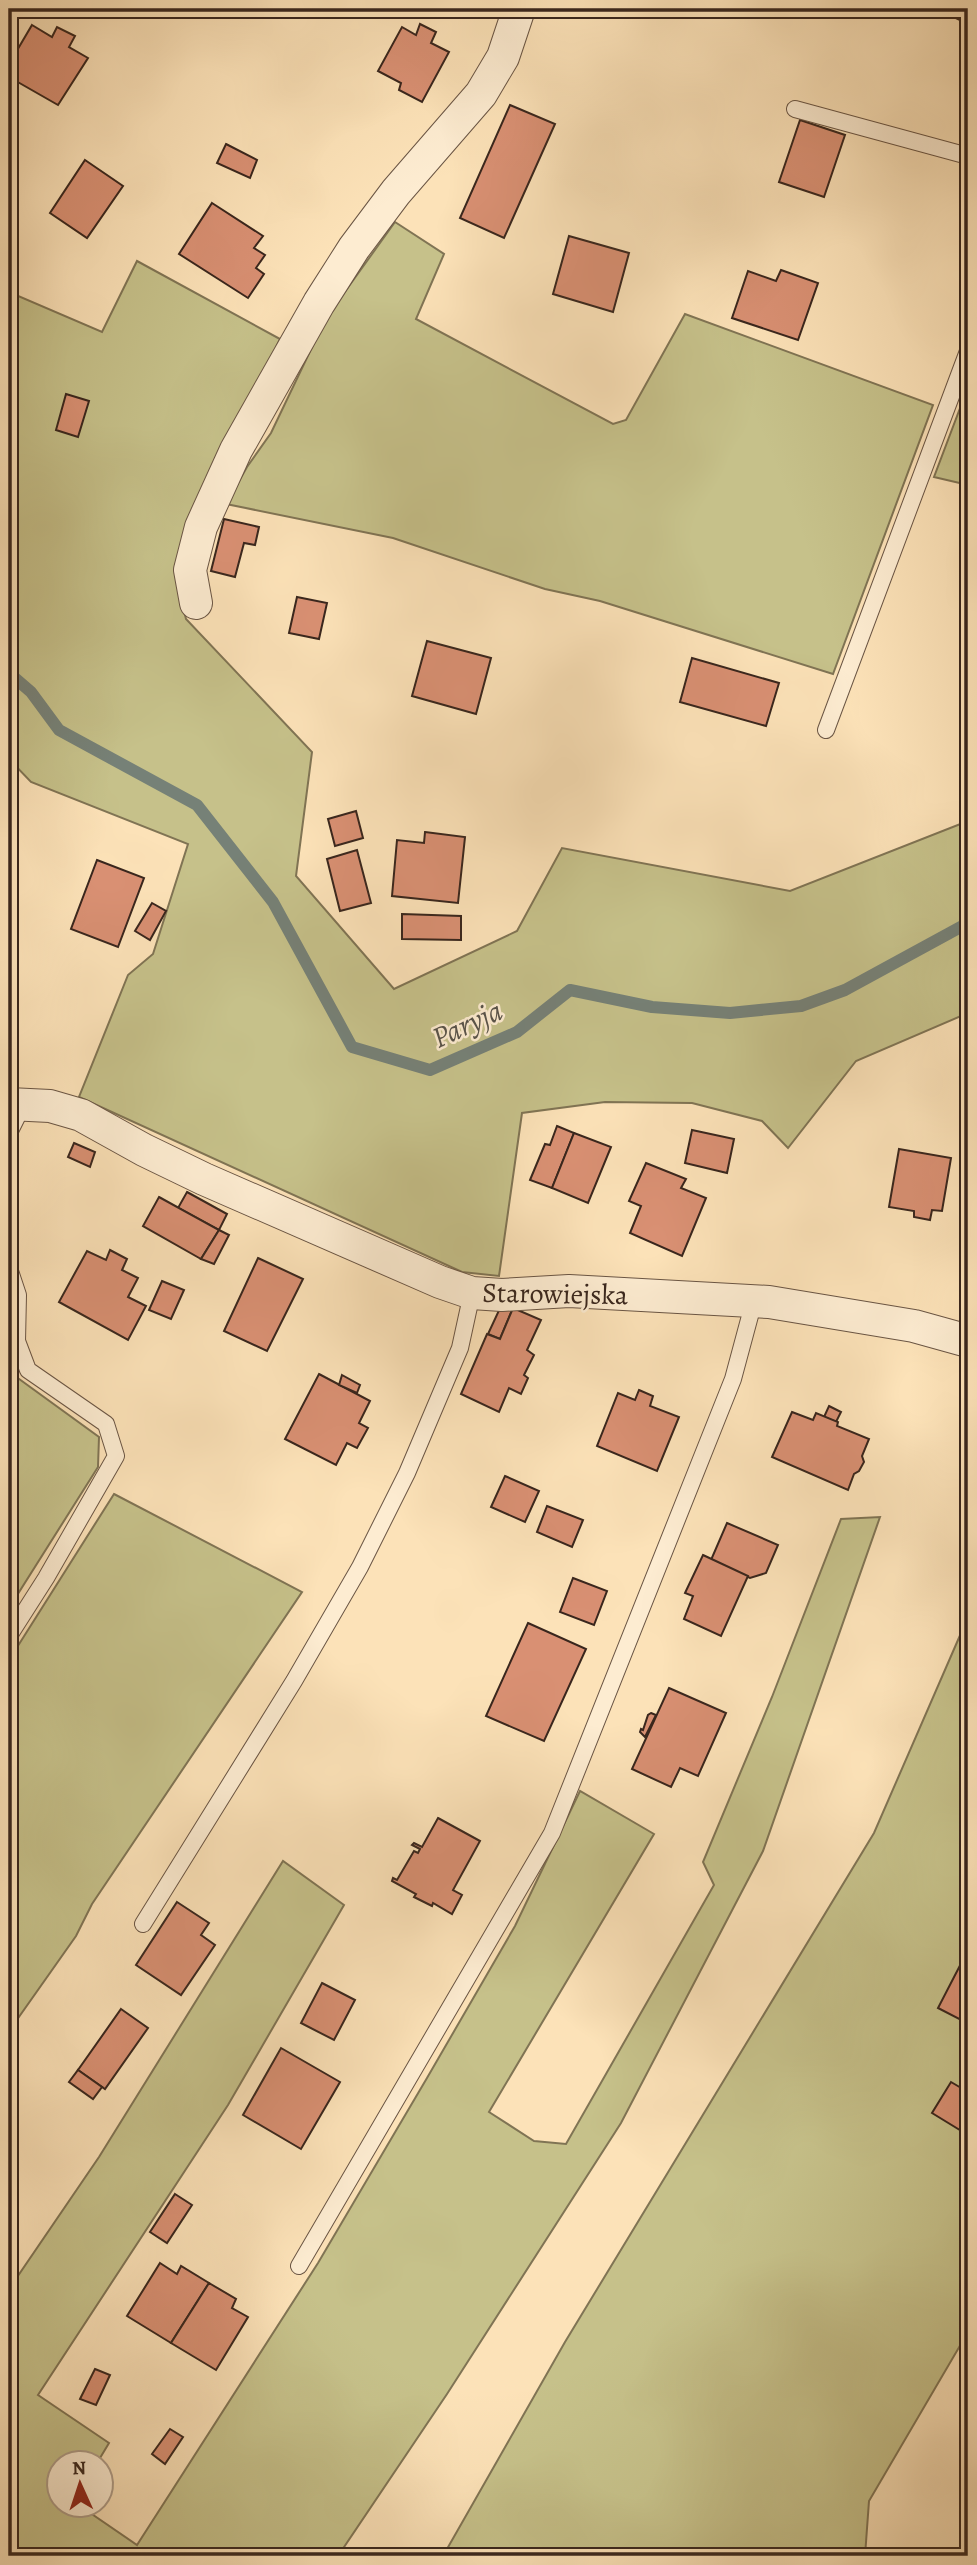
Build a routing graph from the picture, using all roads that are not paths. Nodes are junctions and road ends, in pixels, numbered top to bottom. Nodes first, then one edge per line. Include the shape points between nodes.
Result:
1 (519, 9) edge
2 (795, 109) dead end
3 (968, 156) edge
4 (968, 351) edge
5 (196, 603) dead end
6 (826, 730) dead end
7 (16, 1104) edge
8 (9, 1133) edge
9 (9, 1268) edge
10 (472, 1293) junction
11 (754, 1301) junction
12 (968, 1341) edge
13 (9, 1636) edge
14 (142, 1924) dead end
15 (299, 2266) dead end

1 - 5 street via 503,57 481,94 354,247 236,450 201,527 190,570
2 - 3 lane
4 - 6 lane
7 - 8 lane
7 - 10 street, Starowiejska via 50,1106 81,1115 204,1179
9 - 13 lane via 18,1295 17,1341 28,1370 106,1424 116,1456
10 - 11 street, Starowiejska via 582,1292
10 - 14 lane via 460,1348 407,1473 360,1567
11 - 12 street, Starowiejska via 847,1313
11 - 15 lane via 733,1379 552,1833

